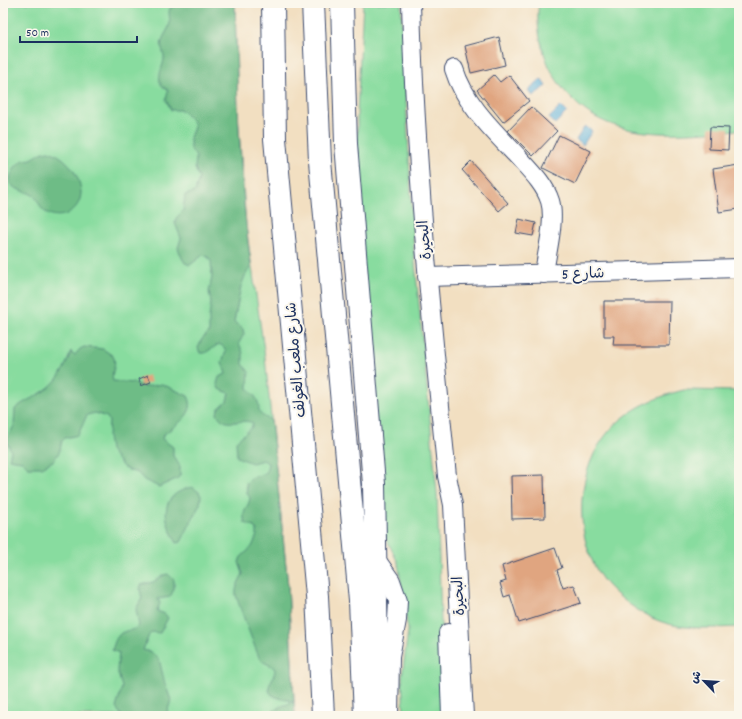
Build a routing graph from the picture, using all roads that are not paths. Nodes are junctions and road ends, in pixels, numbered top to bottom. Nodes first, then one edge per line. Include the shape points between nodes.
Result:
1 (260, 3) edge
2 (273, 3) edge
3 (313, 3) edge
4 (342, 3) edge
5 (356, 3) edge
6 (410, 3) edge
7 (454, 69) dead end
8 (344, 97) junction
9 (275, 139) junction
10 (739, 268) edge
11 (544, 274) junction
12 (427, 277) junction
13 (447, 476) junction
14 (375, 558) junction
15 (323, 716) edge
16 (365, 716) edge
17 (378, 716) edge
18 (389, 716) edge
19 (451, 716) edge
20 (464, 716) edge

1 - 9 main road
2 - 9 main road, شارع ملعب الغولف
3 - 16 main road via 320,161 359,594
4 - 8 main road
5 - 8 main road via 352,75
6 - 12 street, البحيرة via 416,144
7 - 11 street via 458,83 481,116 539,179 550,202 551,219
8 - 14 main road via 353,239 373,469
9 - 15 main road, شارع ملعب الغولف via 317,596
10 - 11 street, شارع 5
11 - 12 street, شارع 5
12 - 13 street, البحيرة
13 - 19 street, البحيرة via 445,515
13 - 20 street, البحيرة via 453,505
14 - 17 main road
14 - 18 street via 391,580 398,601 390,657

